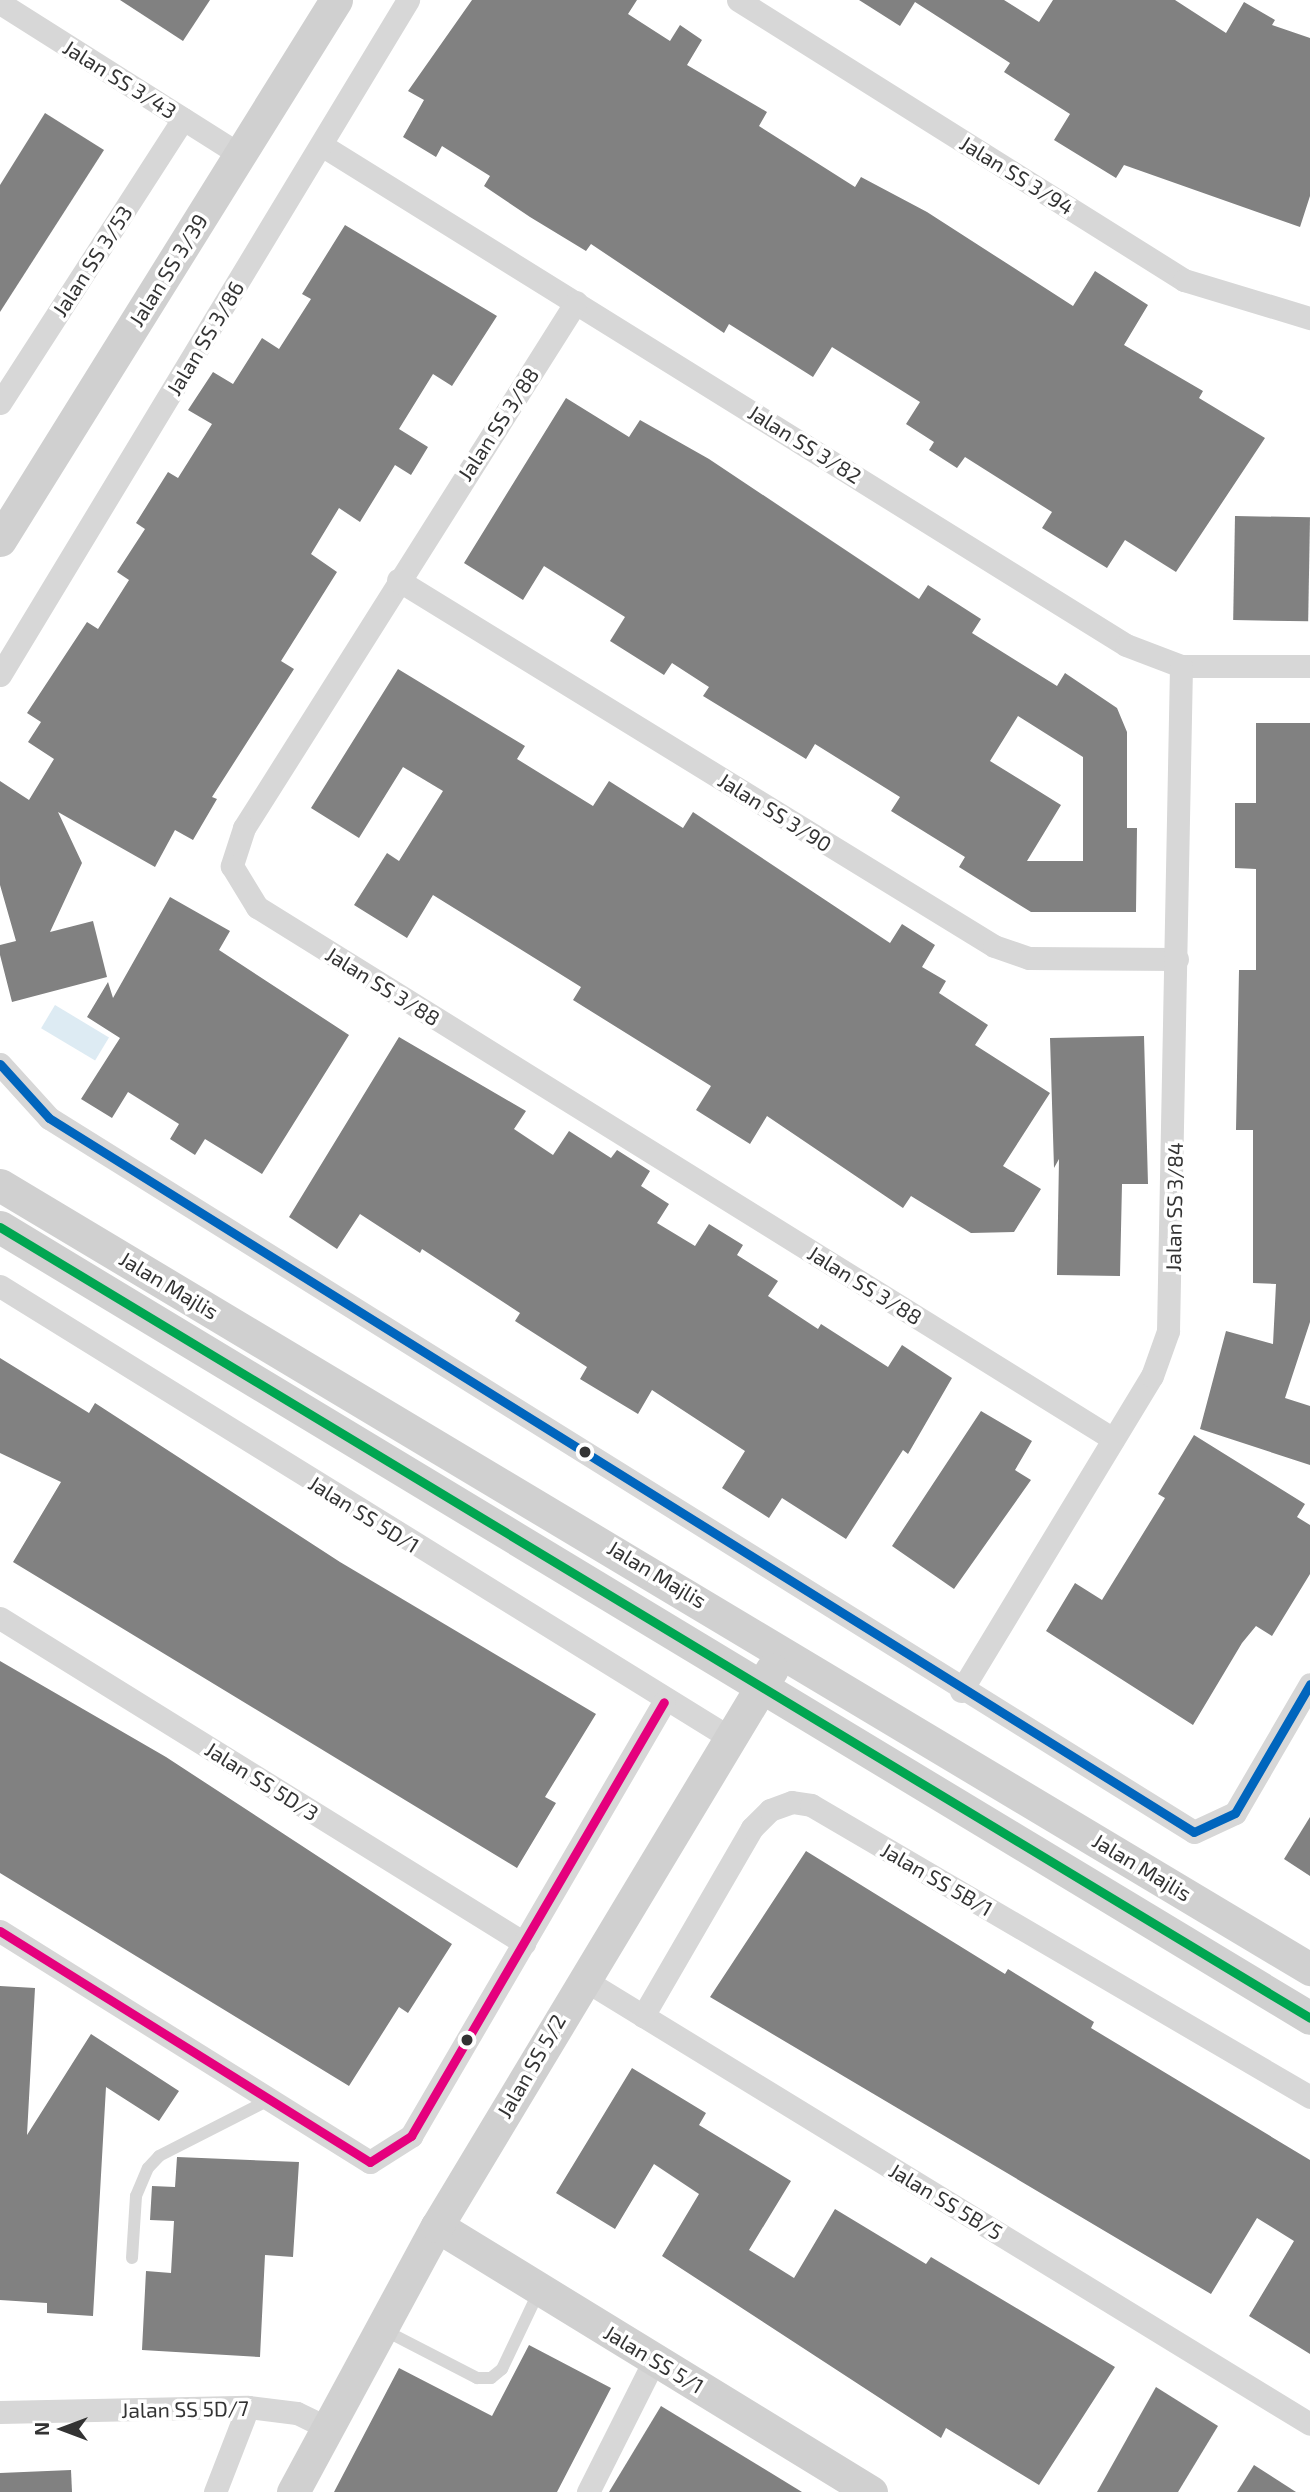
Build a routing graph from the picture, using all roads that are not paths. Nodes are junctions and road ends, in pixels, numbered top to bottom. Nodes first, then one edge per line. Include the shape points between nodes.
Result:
1 (336, 0) edge
2 (408, 0) edge
3 (738, 0) edge
4 (0, 3) edge
5 (183, 119) junction
6 (323, 146) junction
7 (240, 155) junction
8 (576, 302) junction
9 (1310, 318) edge
10 (0, 403) edge
11 (0, 540) edge
12 (398, 580) junction
13 (1181, 666) junction
14 (1310, 666) edge
15 (0, 675) edge
16 (1177, 959) junction
17 (0, 1064) edge
18 (0, 1185) edge
19 (0, 1227) edge
20 (0, 1286) edge
21 (1113, 1439) junction
22 (0, 1618) edge
23 (785, 1649) junction
24 (1310, 1684) edge
25 (760, 1687) junction
26 (961, 1691) junction
27 (664, 1702) junction
28 (730, 1738) junction
29 (0, 1930) edge
30 (524, 1943) junction
31 (1310, 1969) edge
32 (583, 1979) junction
33 (643, 2015) junction
34 (1310, 2018) edge
35 (1310, 2097) edge
36 (269, 2100) junction
37 (437, 2226) junction
38 (132, 2258) dead end
39 (540, 2289) junction
40 (380, 2328) junction
41 (655, 2359) junction
42 (248, 2407) junction
43 (0, 2412) edge
44 (1310, 2424) edge
45 (324, 2426) junction
46 (215, 2492) edge
47 (293, 2492) edge
48 (588, 2492) edge
49 (871, 2492) edge

1 - 7 main road, Jalan SS 3/39
2 - 6 street, Jalan SS 3/86
3 - 9 street, Jalan SS 3/94 via 1184,280
4 - 5 street, Jalan SS 3/43
5 - 7 street, Jalan SS 3/43
5 - 10 street, Jalan SS 3/53
6 - 8 street, Jalan SS 3/82
6 - 15 street, Jalan SS 3/86
7 - 11 main road, Jalan SS 3/39
8 - 12 street, Jalan SS 3/88
8 - 13 street, Jalan SS 3/82 via 1126,645
12 - 16 street, Jalan SS 3/90 via 994,946 1029,958
12 - 21 street, Jalan SS 3/88 via 244,828 232,866 257,907
13 - 14 street, Jalan SS 3/82
13 - 16 street, Jalan SS 3/84
16 - 21 street, Jalan SS 3/84 via 1168,1331 1152,1376
17 - 26 street via 49,1118
18 - 23 main road, Jalan Majlis
19 - 25 main road, Jalan Majlis
20 - 27 street, Jalan SS 5D/1
21 - 26 street, Jalan SS 3/84
22 - 30 street, Jalan SS 5D/3
23 - 25 main road, Jalan SS 5/2
23 - 31 main road, Jalan Majlis
24 - 26 street via 1235,1813 1194,1832
25 - 28 main road, Jalan SS 5/2
25 - 34 main road, Jalan Majlis
27 - 28 street, Jalan SS 5D/1
27 - 30 street
28 - 32 main road, Jalan SS 5/2
29 - 36 street
30 - 36 street via 411,2136 370,2162
32 - 33 street, Jalan SS 5B/5
32 - 37 main road, Jalan SS 5/2
33 - 35 street, Jalan SS 5B/1 via 752,1828 770,1810 792,1802 811,1805
33 - 44 street, Jalan SS 5B/5
36 - 38 lane via 159,2156 148,2168 136,2196
37 - 39 main road, Jalan SS 5/1
37 - 40 main road, Jalan SS 5/2
39 - 40 lane via 502,2369 491,2378 477,2378
39 - 41 main road, Jalan SS 5/1
40 - 45 main road, Jalan SS 5/2
41 - 48 street
41 - 49 main road, Jalan SS 5/1
42 - 43 street, Jalan SS 5D/7
42 - 45 street, Jalan SS 5D/7 via 297,2413
42 - 46 street
45 - 47 main road, Jalan SS 5/2

